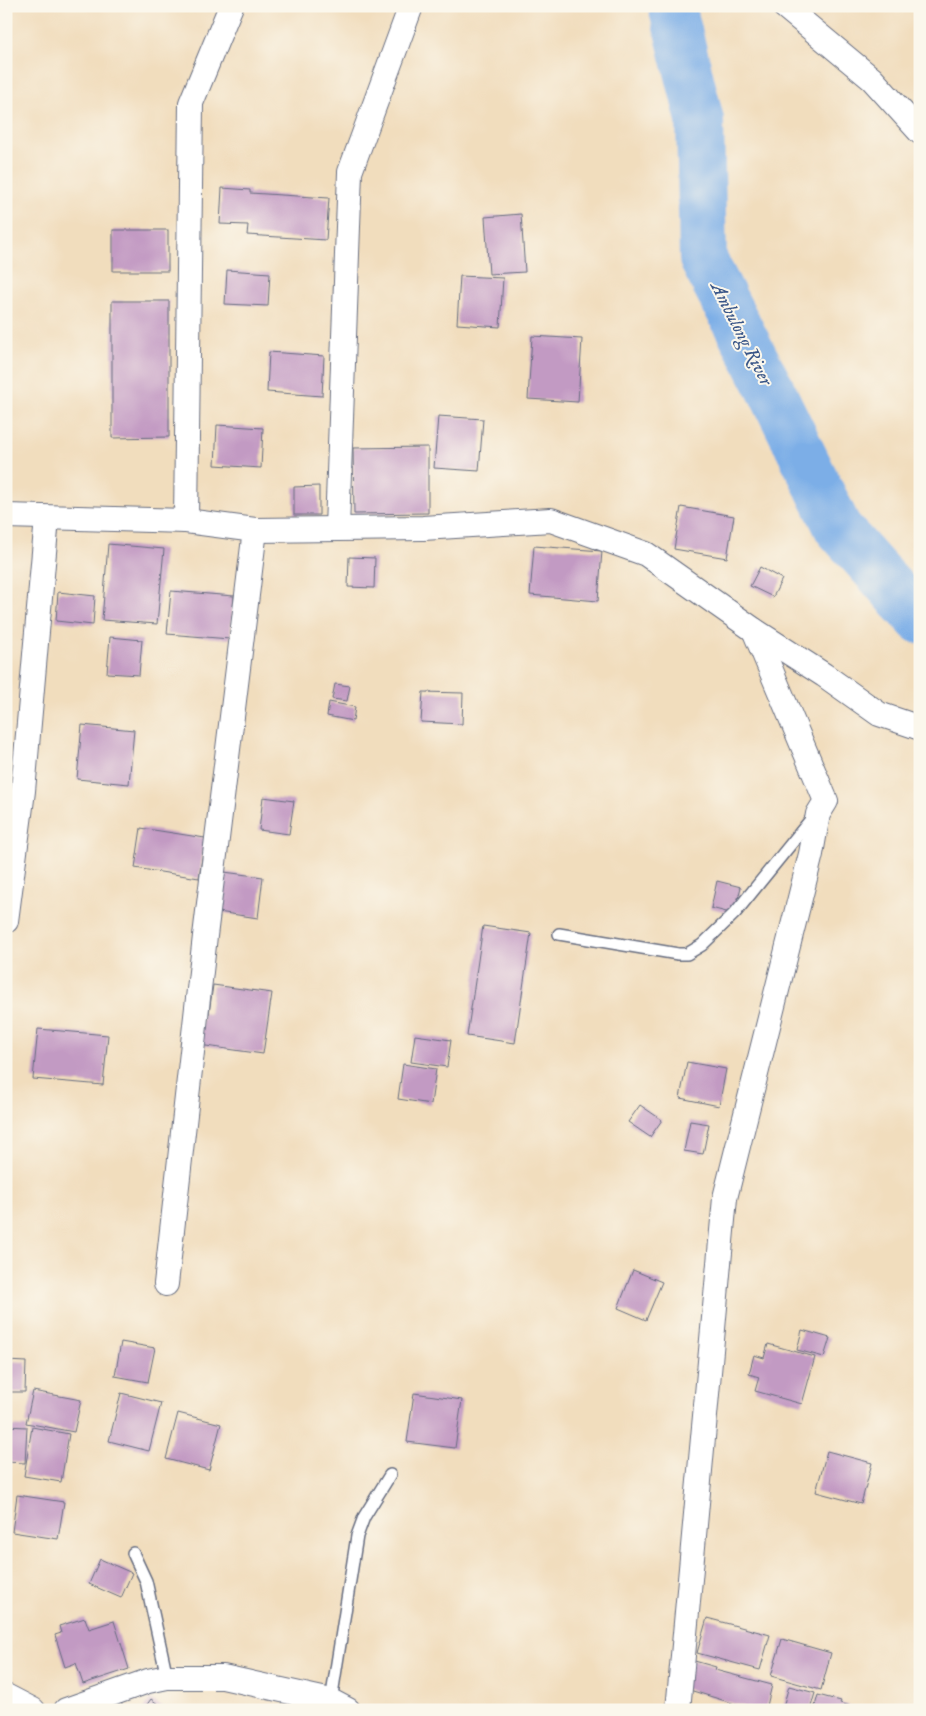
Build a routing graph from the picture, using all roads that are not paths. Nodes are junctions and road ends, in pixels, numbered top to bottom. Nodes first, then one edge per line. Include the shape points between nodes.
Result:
1 (231, 6) edge
2 (410, 6) edge
3 (784, 6) edge
4 (920, 132) edge
5 (6, 516) edge
6 (47, 518) junction
7 (186, 521) junction
8 (337, 528) junction
9 (255, 530) junction
10 (754, 630) junction
11 (920, 728) edge
12 (826, 801) junction
13 (6, 921) edge
14 (559, 934) dead end
15 (166, 1284) dead end
16 (390, 1475) dead end
17 (133, 1553) dead end
18 (167, 1677) junction
19 (6, 1696) edge
20 (339, 1705) edge
21 (33, 1710) edge
22 (66, 1710) edge
23 (678, 1710) edge

1 - 7 street via 190,103
2 - 8 street via 350,172
3 - 4 street via 872,79
5 - 6 street
6 - 7 street
6 - 13 street via 23,791
7 - 9 street
8 - 9 street
8 - 10 street via 423,528 551,520 646,554
9 - 15 street
10 - 11 street via 879,714
10 - 12 street
12 - 14 lane via 735,914 702,945 687,954
12 - 23 street via 818,814 811,854 726,1198
16 - 20 lane via 364,1517 357,1536
17 - 18 lane via 146,1581
18 - 20 street via 223,1677
18 - 22 street
19 - 21 street

